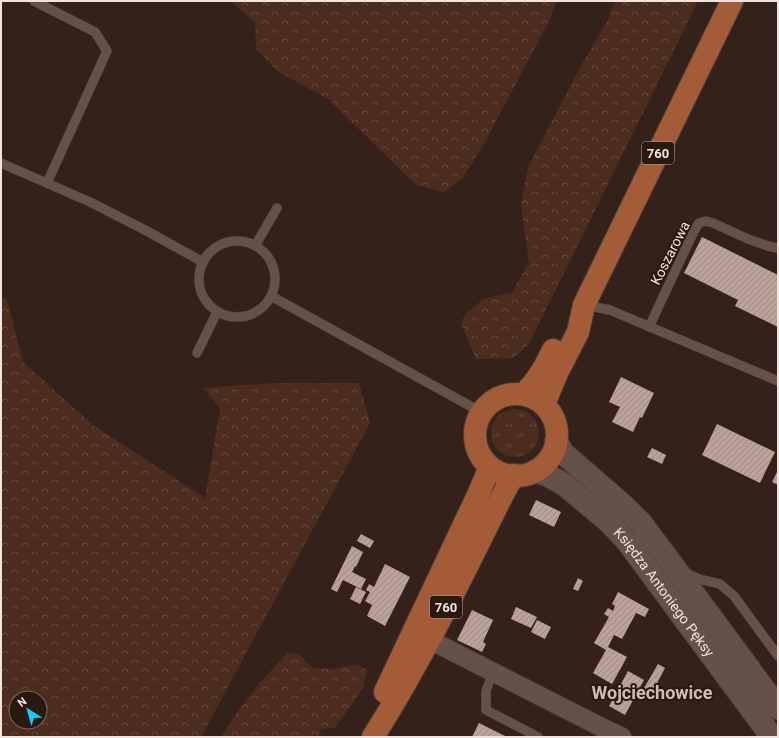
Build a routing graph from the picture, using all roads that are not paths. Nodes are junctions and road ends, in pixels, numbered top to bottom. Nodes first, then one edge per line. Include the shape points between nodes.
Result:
1 (34, 1) edge
2 (732, 1) edge
3 (1, 163) edge
4 (47, 183) junction
5 (277, 208) dead end
6 (255, 246) junction
7 (778, 248) edge
8 (203, 262) junction
9 (271, 296) junction
10 (584, 305) junction
11 (217, 312) junction
12 (649, 327) junction
13 (197, 353) dead end
14 (778, 381) edge
15 (524, 394) junction
16 (544, 404) junction
17 (481, 412) junction
18 (556, 441) junction
19 (490, 467) junction
20 (525, 473) junction
21 (673, 566) junction
22 (430, 640) junction
23 (778, 656) edge
24 (493, 672) junction
25 (778, 708) edge
26 (365, 737) edge
27 (372, 737) edge
28 (538, 737) edge
29 (622, 737) edge
30 (772, 737) edge

1 - 4 lane via 95,32 107,51
2 - 10 main road, 760
3 - 4 lane
4 - 8 lane via 132,223
5 - 6 lane
6 - 8 lane via 246,242 225,243 216,247
6 - 9 lane via 265,253 275,274
7 - 12 lane, Koszarowa via 748,240 713,223 699,223
8 - 11 lane via 199,273 202,296
9 - 11 lane via 264,306 247,316 227,316
9 - 17 lane
10 - 12 lane via 610,310
10 - 15 main road, 760 via 563,329 545,368
10 - 16 main road, 760 via 578,332
11 - 13 lane
12 - 14 lane
15 - 16 main road, 760
15 - 17 main road via 499,397
16 - 18 main road, 760 via 555,421
17 - 19 main road via 476,422 475,442 478,452
18 - 20 main road, 760 via 549,459 542,466
18 - 21 main road, Księdza Antoniego Pęksy via 563,453 640,523
19 - 20 main road via 511,475
19 - 26 main road, 760
20 - 22 main road, 760 via 509,483 505,490
20 - 30 main road, Księdza Antoniego Pęksy via 549,476 565,485 608,521 627,541
21 - 23 lane via 699,579 720,584 734,596
21 - 25 main road, Księdza Antoniego Pęksy
22 - 24 street
22 - 27 main road, 760
24 - 28 lane via 486,691 486,710
24 - 29 street

